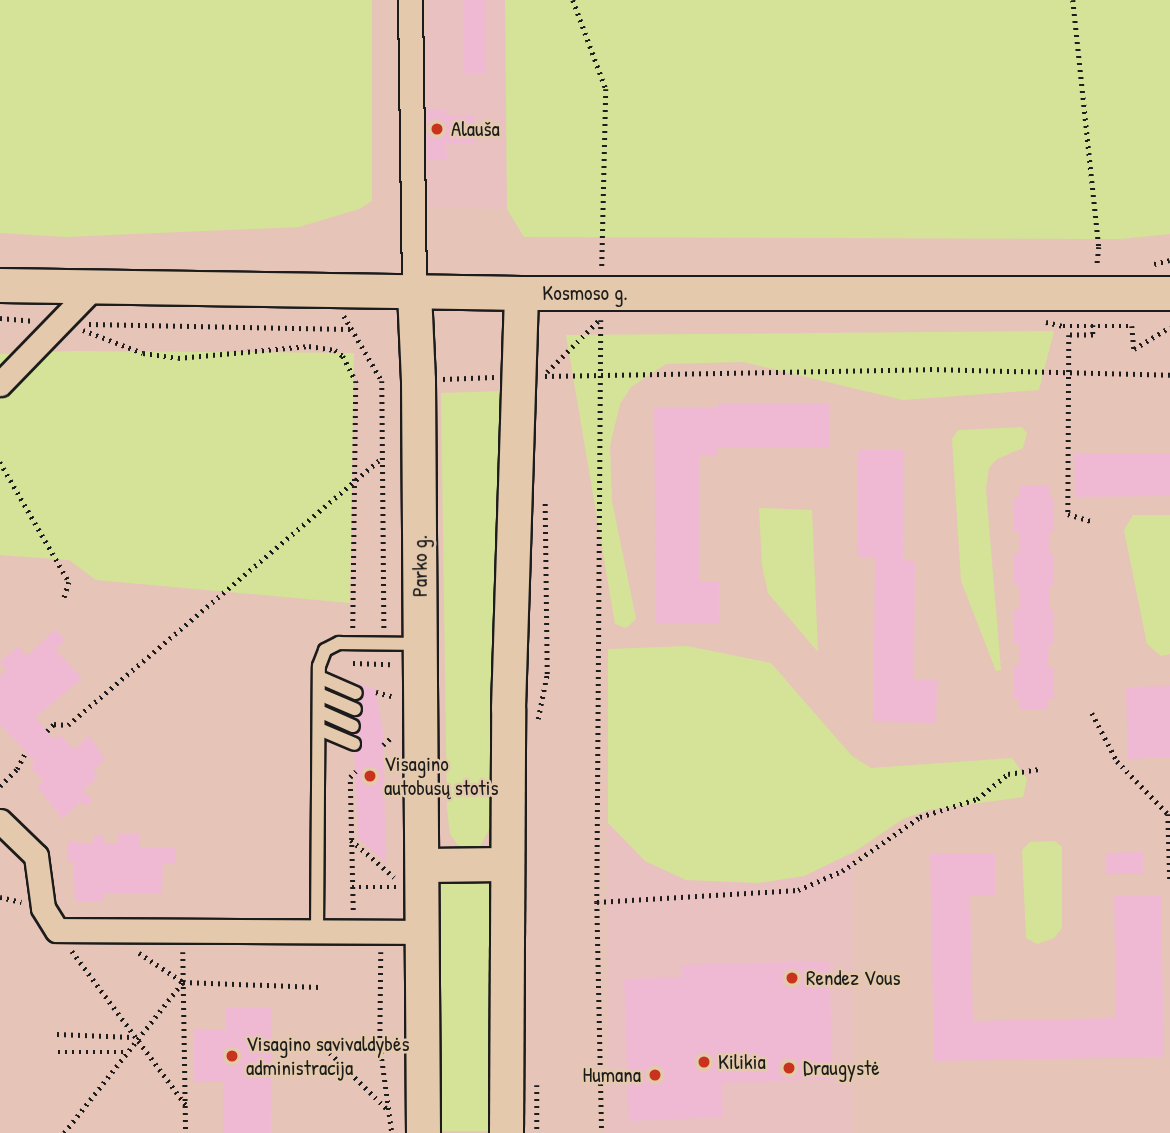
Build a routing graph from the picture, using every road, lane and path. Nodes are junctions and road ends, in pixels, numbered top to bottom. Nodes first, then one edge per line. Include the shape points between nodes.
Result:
1 (410, 0) edge
2 (573, 0) edge
3 (1073, 0) edge
4 (0, 285) edge
5 (93, 288) junction
6 (341, 291) junction
7 (414, 292) junction
8 (521, 293) junction
9 (1093, 293) junction
10 (1170, 293) edge
11 (606, 310) junction
12 (0, 318) edge
13 (1043, 321) dead end
14 (58, 323) junction
15 (1093, 326) junction
16 (1170, 327) edge
17 (351, 329) junction
18 (1069, 373) junction
19 (1170, 375) edge
20 (600, 376) junction
21 (418, 380) junction
22 (535, 380) junction
23 (382, 381) junction
24 (0, 384) edge
25 (382, 459) junction
26 (0, 463) edge
27 (356, 480) junction
28 (545, 498) dead end
29 (1094, 522) dead end
30 (64, 598) dead end
31 (353, 644) junction
32 (387, 644) junction
33 (421, 644) junction
34 (353, 663) junction
35 (390, 664) junction
36 (353, 674) dead end
37 (390, 675) dead end
38 (319, 677) junction
39 (390, 685) dead end
40 (376, 692) dead end
41 (356, 693) dead end
42 (319, 694) junction
43 (391, 696) junction
44 (355, 709) dead end
45 (391, 710) dead end
46 (319, 711) junction
47 (1092, 713) dead end
48 (391, 724) dead end
49 (537, 724) dead end
50 (353, 726) dead end
51 (319, 729) junction
52 (47, 731) dead end
53 (392, 737) junction
54 (354, 744) dead end
55 (383, 745) dead end
56 (392, 749) dead end
57 (26, 751) dead end
58 (1041, 769) dead end
59 (356, 771) dead end
60 (0, 786) edge
61 (1169, 814) edge
62 (0, 821) edge
63 (351, 840) junction
64 (507, 864) junction
65 (406, 871) junction
66 (1170, 880) edge
67 (352, 887) junction
68 (397, 887) junction
69 (597, 902) junction
70 (57, 930) junction
71 (103, 930) junction
72 (183, 930) junction
73 (317, 932) junction
74 (353, 932) junction
75 (381, 932) junction
76 (423, 932) junction
77 (183, 982) junction
78 (319, 987) dead end
79 (57, 1034) dead end
80 (134, 1038) junction
81 (380, 1045) junction
82 (58, 1052) dead end
83 (126, 1052) junction
84 (536, 1078) dead end
85 (186, 1105) junction
86 (389, 1111) junction
87 (64, 1133) edge
88 (186, 1133) edge
89 (392, 1133) edge
90 (423, 1133) edge
91 (506, 1133) edge
92 (537, 1133) edge
93 (602, 1133) edge

1 - 7 street, Parko g.
2 - 11 path via 606,89
3 - 9 path via 1098,247
4 - 5 street, Kosmoso g.
5 - 6 street, Kosmoso g.
5 - 14 street
6 - 7 street, Kosmoso g.
6 - 17 path
7 - 8 street, Kosmoso g.
7 - 21 street, Parko g.
8 - 11 street, Kosmoso g.
8 - 22 street
9 - 10 street, Kosmoso g.
9 - 11 street, Kosmoso g.
9 - 15 path
11 - 20 path
11 - 22 path
12 - 14 path
13 - 15 path
14 - 17 path
14 - 24 street
14 - 27 path via 143,353 178,358 309,346 335,350 351,366 356,381
15 - 16 path via 1132,326 1134,349
15 - 18 path via 1093,335 1069,335
17 - 23 path
18 - 19 path
18 - 20 path via 930,369
18 - 29 path via 1068,514
20 - 22 path
20 - 69 path
21 - 22 path
21 - 23 path
21 - 33 street, Parko g.
22 - 64 street
23 - 25 path
25 - 27 path
25 - 32 path
26 - 30 path via 69,582
27 - 31 path
27 - 52 path via 68,725 54,724
28 - 49 path via 547,674
31 - 32 lane
31 - 34 path
31 - 38 lane via 339,643 325,650
32 - 33 lane
32 - 35 path
33 - 65 street, Parko g.
34 - 35 path
34 - 36 path
35 - 37 path
38 - 41 lane
38 - 42 lane
39 - 43 path
40 - 43 path
42 - 44 lane
42 - 46 lane
43 - 45 path
46 - 50 lane
46 - 51 lane
47 - 61 path via 1117,761
48 - 53 path
51 - 54 lane
51 - 73 lane
53 - 55 path
53 - 56 path
57 - 60 path via 17,769
58 - 69 path via 1008,774 977,799 920,817 842,871 798,890
59 - 63 path via 350,777
61 - 66 path
62 - 70 street via 36,856 43,908
63 - 65 path
63 - 67 path
64 - 65 street
64 - 91 street
65 - 68 path
65 - 76 street, Parko g.
67 - 68 path
67 - 74 path
68 - 75 path
69 - 93 path
70 - 71 street
70 - 80 path
71 - 72 street
71 - 77 path
72 - 73 street
72 - 77 path
73 - 74 street
74 - 75 street
75 - 76 street
75 - 81 path
76 - 90 street, Parko g.
77 - 78 path
77 - 80 path
77 - 85 path
79 - 80 path
80 - 83 path
80 - 85 path
81 - 86 path
81 - 86 path via 320,1043
82 - 83 path
83 - 87 path
84 - 92 path
85 - 88 path
86 - 89 path

